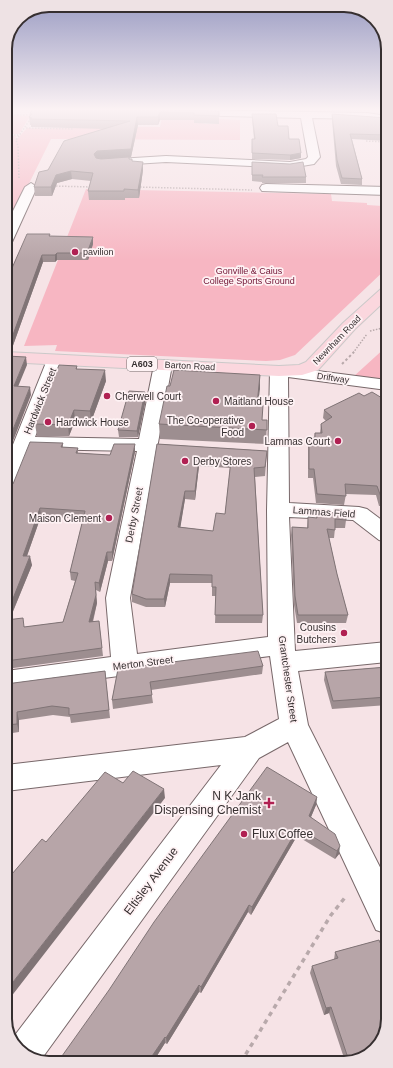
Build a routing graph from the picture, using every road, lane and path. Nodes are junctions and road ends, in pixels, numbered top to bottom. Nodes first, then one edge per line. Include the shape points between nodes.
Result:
1 (18, 160) edge
2 (187, 160) junction
3 (312, 160) edge
4 (102, 163) edge
5 (185, 172) dead end
6 (19, 182) dead end
7 (31, 187) joint
8 (94, 187) edge
9 (130, 187) edge
10 (261, 189) joint
11 (381, 196) edge
12 (12, 227) edge
13 (381, 297) edge
14 (381, 328) edge
15 (12, 357) edge
16 (56, 360) junction
17 (163, 365) junction
18 (341, 365) dead end
19 (278, 371) junction
20 (381, 384) edge
21 (24, 443) junction
22 (155, 446) junction
23 (12, 472) edge
24 (278, 510) junction
25 (381, 530) edge
26 (381, 652) edge
27 (282, 654) junction
28 (125, 665) junction
29 (12, 680) edge
30 (294, 725) junction
31 (249, 749) junction
32 (12, 777) edge
33 (365, 872) junction
34 (381, 904) edge
35 (27, 1049) edge
36 (245, 1056) edge

1 - 6 path
2 - 3 street via 290,165
2 - 4 street
2 - 5 street
7 - 8 path
7 - 12 street
9 - 10 path
10 - 11 street
13 - 19 main road, Newnham Road / A603 via 348,326 312,366 302,370
14 - 18 path via 370,331
15 - 16 main road, Barton Road / A603
16 - 17 main road, Barton Road / A603
16 - 21 street, Hardwick Street
17 - 19 main road, Barton Road / A603
17 - 22 street, Derby Street
19 - 20 street, Driftway
19 - 24 street, Grantchester Street via 272,452
21 - 22 street
21 - 23 street, Hardwick Street
22 - 28 street, Derby Street via 118,598
24 - 25 street, Lammas Field via 359,514
24 - 27 street, Grantchester Street
26 - 27 street, Merton Street
27 - 28 street, Merton Street
27 - 30 street, Grantchester Street
28 - 29 street, Merton Street
30 - 31 street, Eltisley Avenue
30 - 33 street, Grantchester Street
31 - 32 street
31 - 35 street, Eltisley Avenue
33 - 34 street, Grantchester Street
33 - 36 path via 332,915

